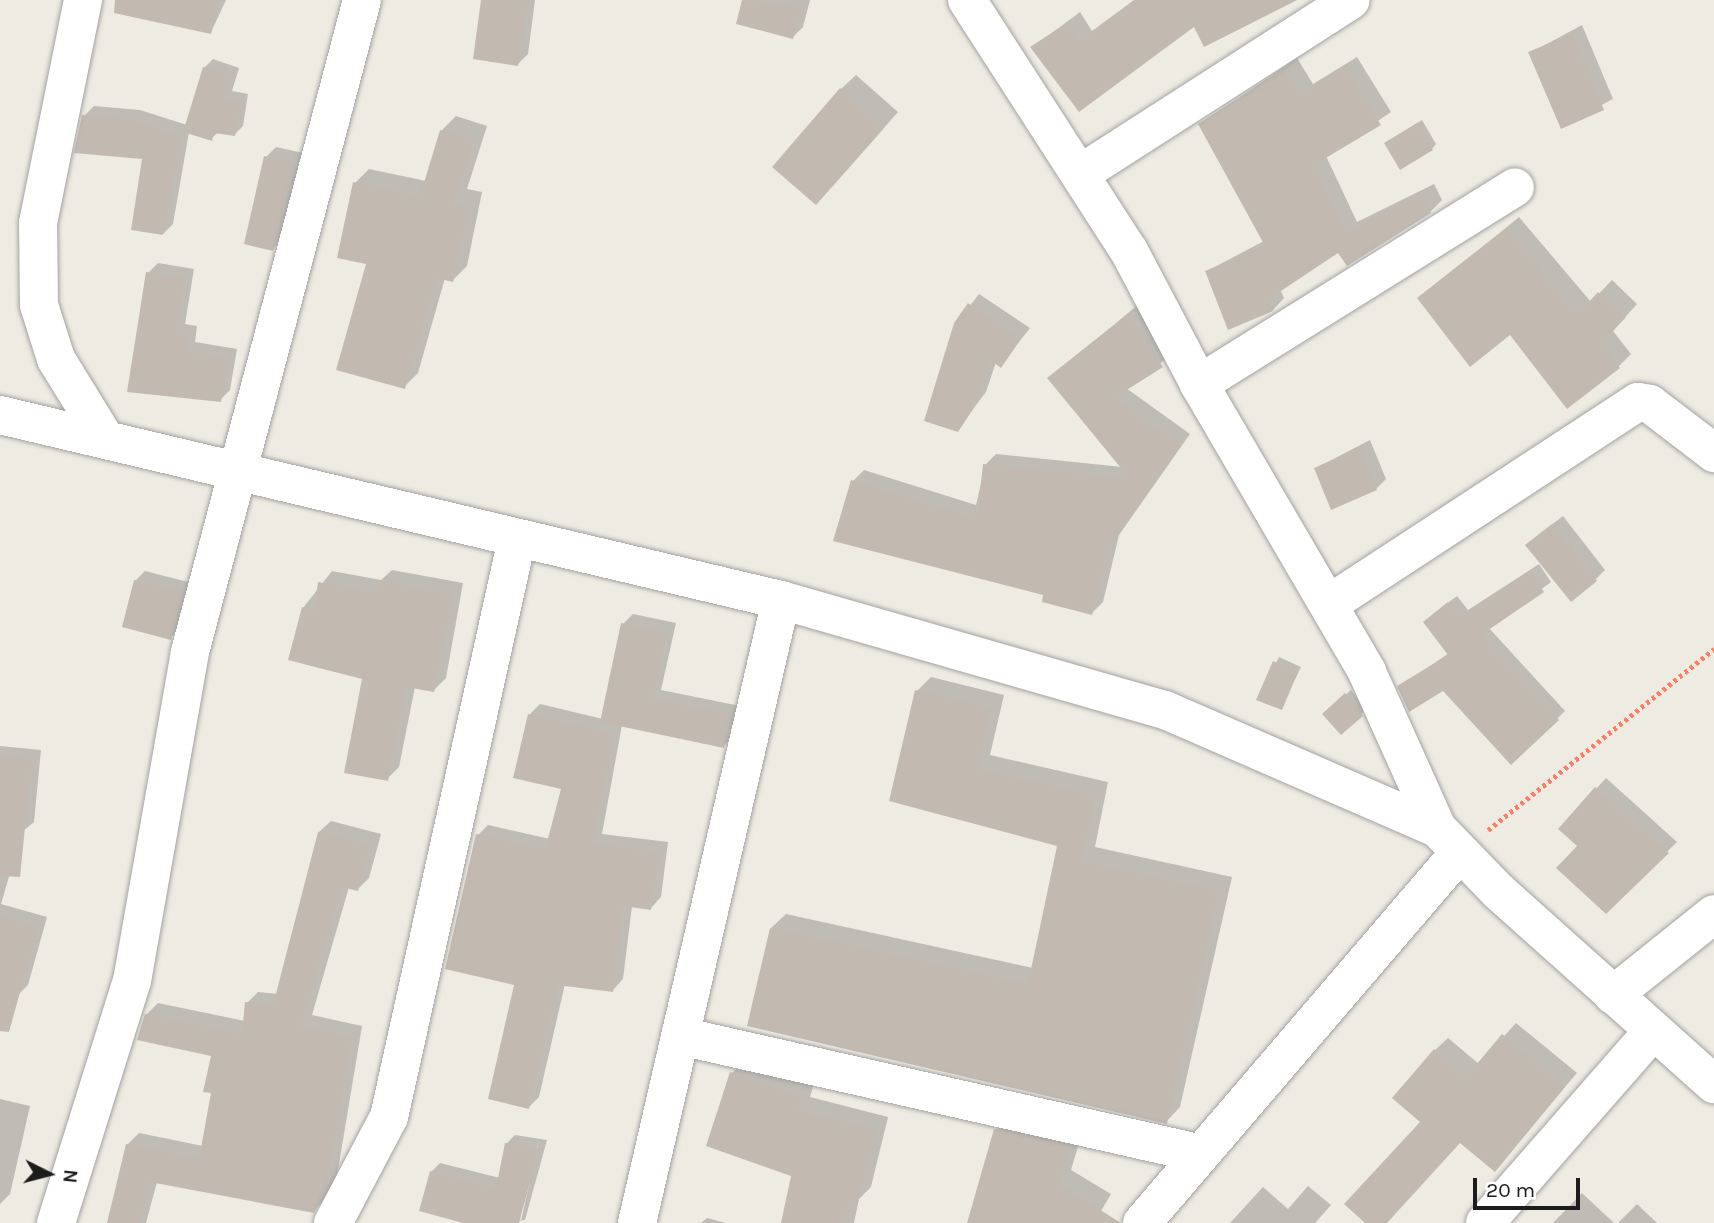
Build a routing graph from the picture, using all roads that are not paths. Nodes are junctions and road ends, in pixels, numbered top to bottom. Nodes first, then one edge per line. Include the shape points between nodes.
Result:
1 (83, 0) edge
2 (362, 0) edge
3 (967, 0) edge
4 (1341, 3) edge
5 (1083, 172) junction
6 (1515, 187) dead end
7 (1199, 384) junction
8 (0, 415) edge
9 (104, 437) junction
10 (1714, 453) edge
11 (241, 470) junction
12 (517, 539) junction
13 (782, 600) junction
14 (1329, 604) junction
15 (1448, 841) junction
16 (1714, 914) edge
17 (1613, 995) junction
18 (1654, 1031) junction
19 (680, 1037) junction
20 (1714, 1084) edge
21 (1198, 1153) junction
22 (56, 1223) edge
23 (333, 1223) edge
24 (637, 1223) edge
25 (1142, 1223) edge
26 (1485, 1223) edge

1 - 9 street via 38,223 39,305 56,359
2 - 11 street
3 - 5 street
4 - 5 street
5 - 7 street
6 - 7 street
7 - 14 street
8 - 9 street
9 - 11 street
10 - 14 street via 1660,411 1638,402
11 - 12 street
11 - 22 street via 190,652 132,981
12 - 13 street
12 - 23 street via 389,1117
13 - 15 street via 1166,710
13 - 19 street
14 - 15 street
15 - 17 street
15 - 21 street
16 - 17 street
17 - 18 street
18 - 20 street
18 - 26 street
19 - 21 street
19 - 24 street
21 - 25 street

